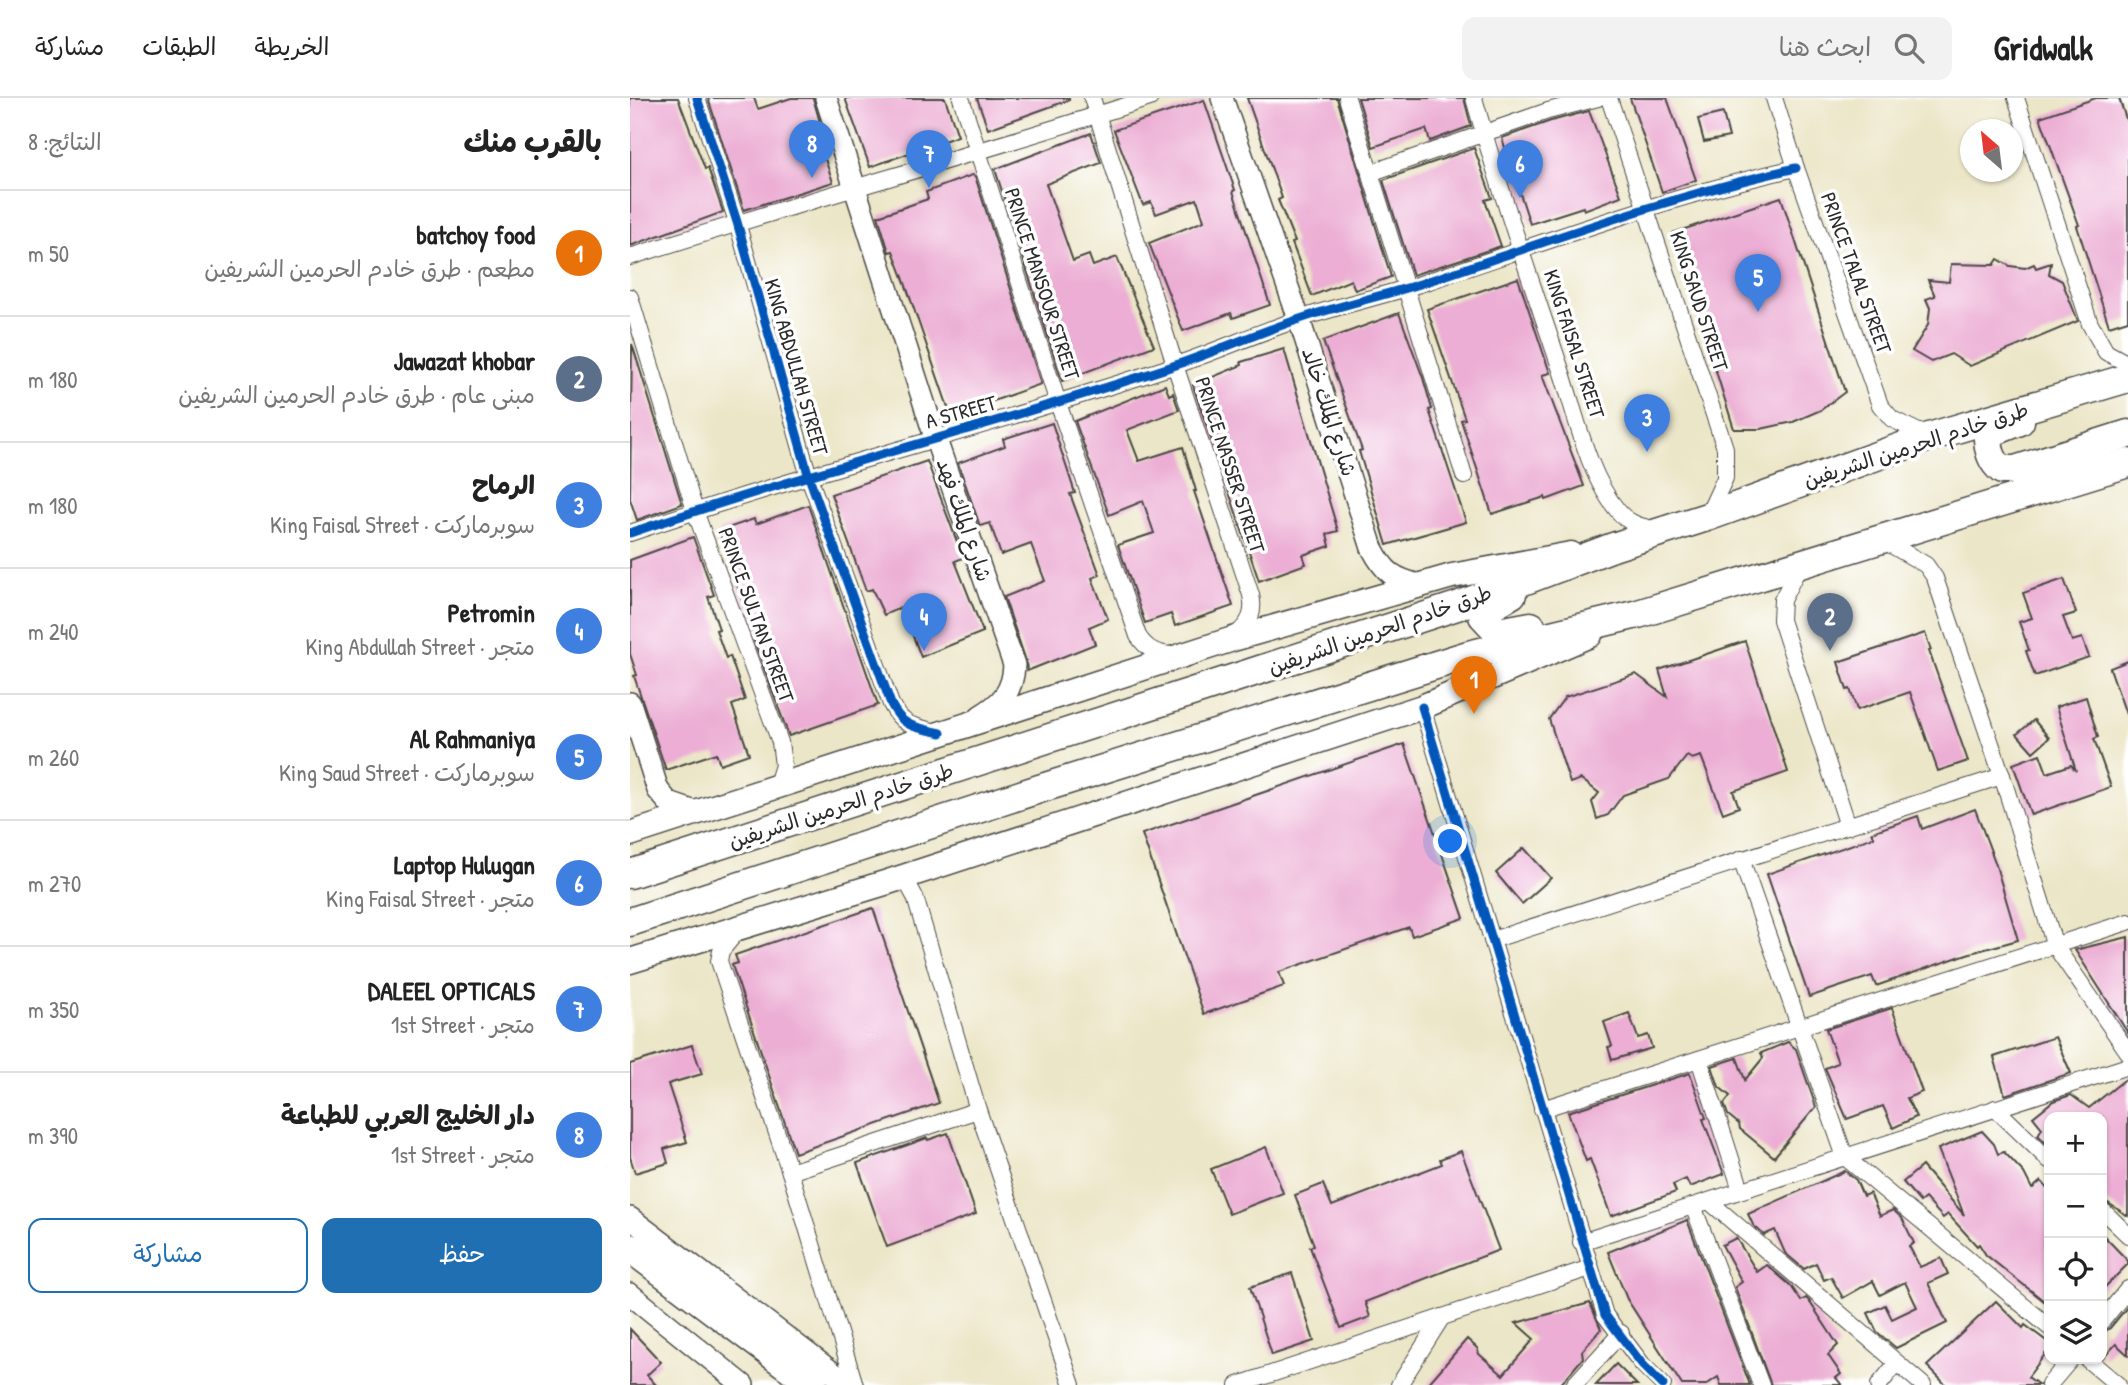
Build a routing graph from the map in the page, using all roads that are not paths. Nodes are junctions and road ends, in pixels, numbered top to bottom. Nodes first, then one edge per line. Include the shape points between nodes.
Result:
1 (697, 98) edge
2 (826, 98) edge
3 (961, 98) edge
4 (1092, 98) edge
5 (1150, 98) edge
6 (1222, 98) edge
7 (1347, 98) edge
8 (1474, 98) edge
9 (1598, 98) edge
10 (1609, 98) edge
11 (1774, 98) edge
12 (2017, 98) edge
13 (1098, 115) junction
14 (1484, 134) junction
15 (978, 151) junction
16 (1796, 168) junction
17 (1370, 173) junction
18 (855, 189) junction
19 (1646, 208) junction
20 (737, 222) junction
21 (1520, 250) junction
22 (630, 257) edge
23 (1406, 288) junction
24 (630, 297) edge
25 (1299, 319) junction
26 (1175, 365) junction
27 (2124, 374) edge
28 (1058, 403) junction
29 (2128, 434) edge
30 (935, 437) junction
31 (1929, 437) junction
32 (2128, 463) edge
33 (1462, 469) dead end
34 (810, 477) junction
35 (695, 511) junction
36 (1707, 517) junction
37 (1661, 532) junction
38 (630, 533) edge
39 (1881, 539) junction
40 (1613, 547) junction
41 (1840, 551) junction
42 (1801, 562) junction
43 (1560, 567) junction
44 (1419, 585) junction
45 (1637, 614) junction
46 (1233, 639) junction
47 (1177, 656) junction
48 (630, 703) edge
49 (1422, 707) junction
50 (966, 724) junction
51 (941, 733) junction
52 (2002, 776) junction
53 (776, 788) junction
54 (698, 813) junction
55 (1848, 826) junction
56 (630, 834) edge
57 (1741, 859) junction
58 (630, 874) edge
59 (888, 881) junction
60 (630, 922) edge
61 (2128, 922) edge
62 (740, 928) junction
63 (1492, 940) junction
64 (694, 941) junction
65 (2055, 946) junction
66 (630, 953) edge
67 (630, 961) edge
68 (1801, 1027) junction
69 (2128, 1052) edge
70 (1699, 1059) junction
71 (2128, 1066) edge
72 (1995, 1108) junction
73 (1542, 1109) junction
74 (978, 1111) junction
75 (2044, 1155) edge
76 (1845, 1157) junction
77 (790, 1172) junction
78 (1741, 1190) junction
79 (1710, 1202) junction
80 (1693, 1206) junction
81 (2107, 1215) edge
82 (630, 1218) edge
83 (2128, 1235) edge
84 (1581, 1242) junction
85 (630, 1248) edge
86 (1590, 1268) junction
87 (630, 1272) edge
88 (2128, 1289) edge
89 (630, 1294) edge
90 (2107, 1315) edge
91 (1442, 1317) junction
92 (2044, 1323) edge
93 (1621, 1333) junction
94 (1896, 1364) junction
95 (2067, 1364) edge
96 (2093, 1364) edge
97 (743, 1385) edge
98 (780, 1385) edge
99 (813, 1385) edge
100 (849, 1385) edge
101 (855, 1385) edge
102 (1072, 1385) edge
103 (1238, 1385) edge
104 (1400, 1385) edge
105 (1574, 1385) edge
106 (1662, 1385) edge
107 (1761, 1385) edge
108 (1879, 1385) edge
109 (1923, 1385) edge
110 (2049, 1385) edge
111 (2118, 1385) edge

1 - 20 street, KING ABDULLAH STREET
2 - 18 street, شارع الملك فهد
3 - 15 street, PRINCE MANSOUR STREET
4 - 13 street, PRINCE NASSER STREET
5 - 13 street
6 - 25 street, شارع الملك خالد
7 - 17 street
8 - 14 street, KING FAISAL STREET
9 - 14 street
10 - 19 street, KING SAUD STREET
11 - 16 street, PRINCE TALAL STREET
12 - 27 street via 2091,324
13 - 15 street
13 - 26 street, PRINCE NASSER STREET
14 - 17 street
14 - 21 street, KING FAISAL STREET
15 - 18 street
15 - 28 street, PRINCE MANSOUR STREET
16 - 19 street, A STREET via 1722,184
16 - 31 street, PRINCE TALAL STREET via 1880,405 1892,419
17 - 23 street
18 - 20 street
18 - 30 street, شارع الملك فهد
19 - 21 street, A STREET
19 - 36 street, KING SAUD STREET via 1725,448 1724,478
20 - 22 street
20 - 34 street, KING ABDULLAH STREET
21 - 23 street, A STREET
21 - 37 street, KING FAISAL STREET via 1604,489 1630,523
23 - 25 street, A STREET
23 - 33 street
24 - 35 street, PRINCE SULTAN STREET
25 - 26 street, A STREET
25 - 44 street, شارع الملك خالد via 1373,548 1388,573
26 - 28 street, A STREET
26 - 46 street, PRINCE NASSER STREET via 1253,605 1251,620
27 - 29 highway via 2085,396 1995,431 1988,439 1995,465 2015,470
27 - 31 highway, طرق خادم الحرمين الشريفين
28 - 30 street, A STREET
28 - 47 street, PRINCE MANSOUR STREET via 1138,636 1153,652
30 - 34 street, A STREET
30 - 50 street, شارع الملك فهد via 1014,665 1004,699
31 - 36 highway, طرق خادم الحرمين الشريفين
32 - 39 highway
34 - 35 street, A STREET
34 - 51 street, KING ABDULLAH STREET via 896,714 906,724
35 - 38 street, A STREET
35 - 53 street, PRINCE SULTAN STREET via 780,742 783,765
36 - 37 highway, طرق خادم الحرمين الشريفين
37 - 40 highway, طرق خادم الحرمين الشريفين
39 - 41 highway
39 - 52 street via 1926,565 1935,578
40 - 43 highway, طرق خادم الحرمين الشريفين
40 - 44 main road
41 - 42 highway
41 - 43 highway via 1805,543 1567,619 1507,631 1498,632 1483,616 1488,608 1539,583
42 - 45 highway
42 - 55 street via 1782,600 1781,620
43 - 58 highway, طرق خادم الحرمين الشريفين via 1457,606
44 - 46 main road
45 - 49 main road
45 - 60 highway via 1468,655
46 - 47 main road
47 - 50 main road
48 - 54 street via 658,790 668,803
49 - 59 main road
49 - 63 street
50 - 51 main road
51 - 53 main road
52 - 55 street
52 - 65 street
53 - 54 main road
54 - 56 main road
55 - 57 street
57 - 63 street
57 - 68 street
59 - 62 main road
59 - 74 street via 908,884 915,897
61 - 65 street
62 - 64 main road
62 - 77 street via 721,951 719,961
63 - 73 street
64 - 66 main road
64 - 67 main road
65 - 68 street
65 - 69 street
68 - 70 street
68 - 76 street
70 - 73 street
70 - 78 street
71 - 72 street
72 - 75 street
72 - 76 street
73 - 84 street
74 - 77 street
74 - 102 street
76 - 78 street
76 - 92 street
77 - 101 street
78 - 79 street
79 - 80 street
79 - 94 street
80 - 84 street
80 - 107 street
81 - 83 street
82 - 100 street
84 - 86 street
85 - 99 highway
86 - 91 street
86 - 93 street via 1605,1315
87 - 98 highway
88 - 90 street
89 - 97 street
91 - 103 street
91 - 104 street
93 - 105 street
93 - 106 street
94 - 108 street
94 - 109 street
95 - 110 street
96 - 111 street

